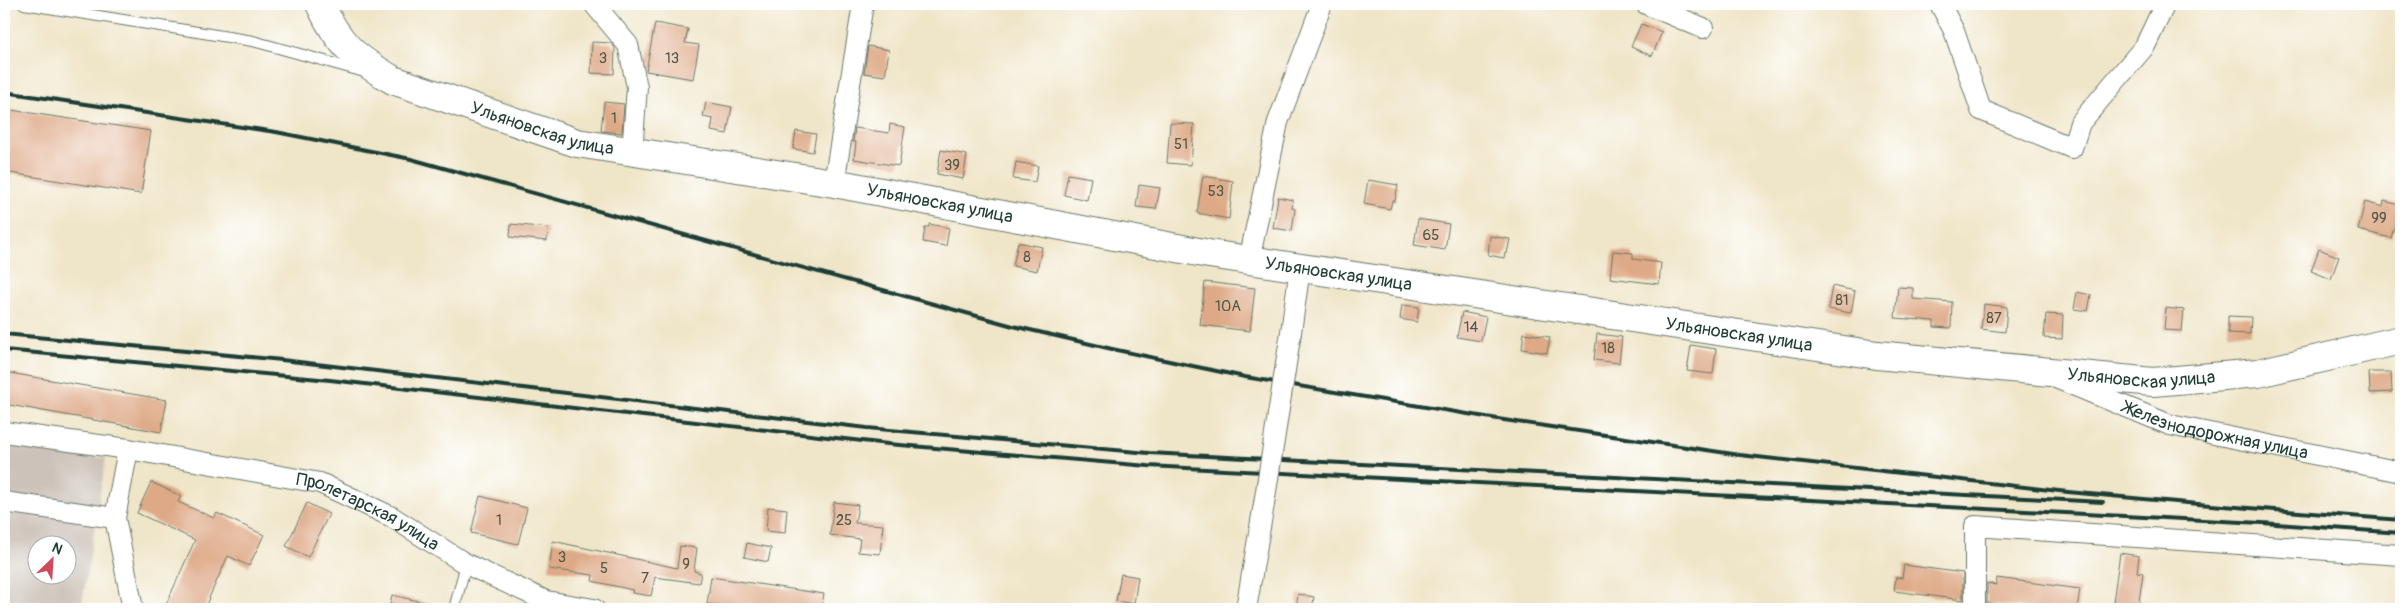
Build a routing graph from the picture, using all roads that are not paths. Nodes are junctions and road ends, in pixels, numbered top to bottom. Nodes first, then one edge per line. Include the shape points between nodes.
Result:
1 (24, 4) edge
2 (320, 4) edge
3 (594, 4) edge
4 (863, 4) edge
5 (1322, 4) edge
6 (1646, 4) edge
7 (1940, 4) edge
8 (2165, 4) edge
9 (1703, 28) dead end
10 (393, 80) junction
11 (632, 152) junction
12 (834, 183) junction
13 (1249, 261) junction
14 (1300, 268) junction
15 (2401, 340) edge
16 (2036, 370) junction
17 (4, 432) edge
18 (128, 449) junction
19 (2401, 472) edge
20 (4, 502) edge
21 (115, 518) junction
22 (2401, 555) edge
23 (466, 564) junction
24 (545, 605) edge
25 (133, 609) edge
26 (454, 609) edge
27 (594, 609) edge
28 (1246, 609) edge
29 (1975, 609) edge

1 - 10 lane via 253,41
2 - 10 main road, Ульяновская улица via 346,48
3 - 11 street via 628,45 637,87
4 - 12 street
5 - 13 street via 1278,122
6 - 9 street
7 - 8 street via 1954,31 1981,110 2072,148 2080,123 2145,46
10 - 11 main road, Ульяновская улица via 577,143
11 - 12 main road, Ульяновская улица
12 - 13 main road, Ульяновская улица
13 - 14 main road, Ульяновская улица
14 - 16 main road, Ульяновская улица via 1877,355
14 - 28 street, bridge
15 - 16 main road, Ульяновская улица via 2258,374 2162,382
16 - 19 street, Железнодорожная улица via 2170,425
17 - 18 street, Пролетарская улица
18 - 21 street
18 - 23 street, Пролетарская улица via 320,483 392,517
20 - 21 street
21 - 25 street
22 - 29 street via 1975,526
23 - 24 street, Пролетарская улица
23 - 26 lane
24 - 27 street, Пролетарская улица

